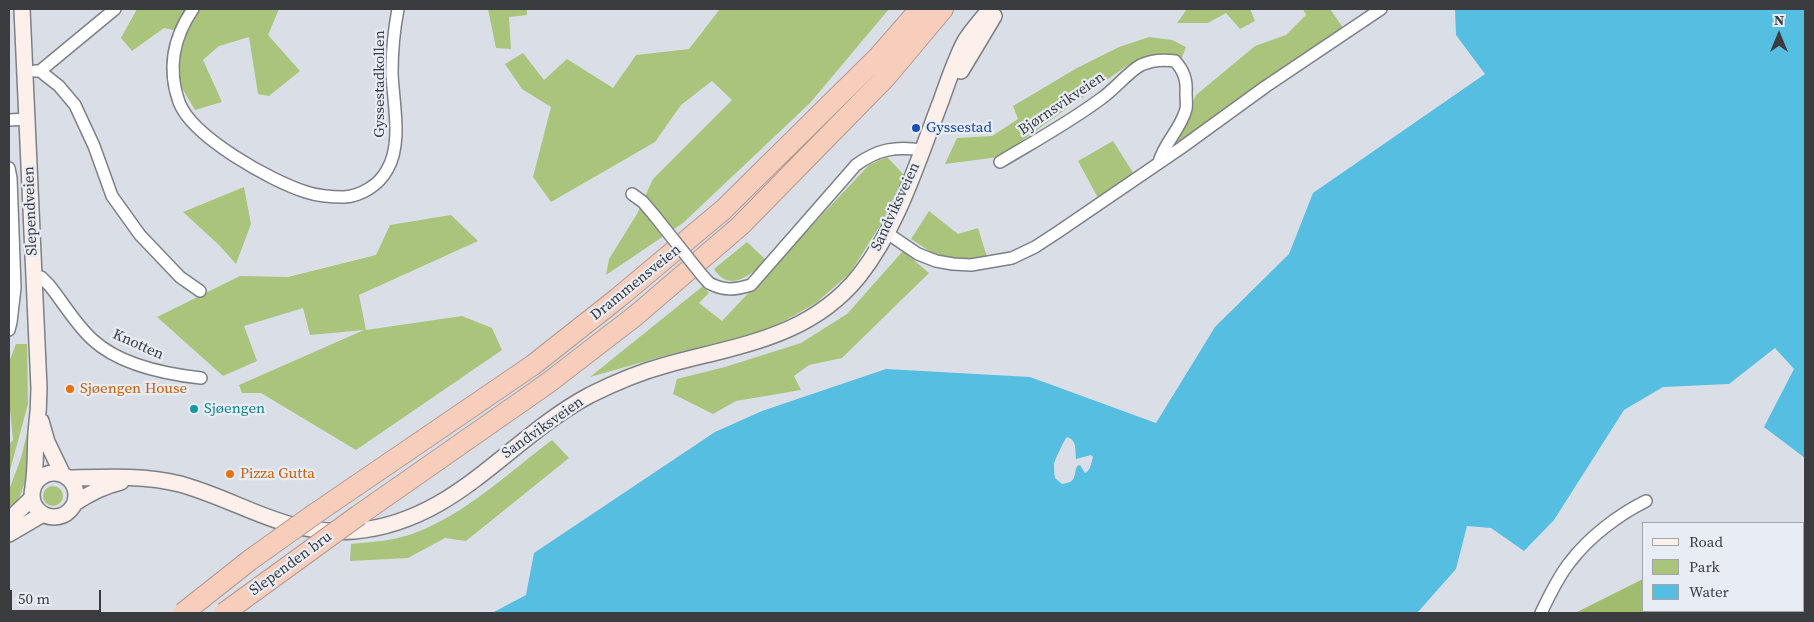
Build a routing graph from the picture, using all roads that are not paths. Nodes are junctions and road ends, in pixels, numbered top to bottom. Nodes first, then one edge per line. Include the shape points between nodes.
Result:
1 (22, 9) edge
2 (115, 9) edge
3 (193, 9) edge
4 (398, 9) edge
5 (920, 9) edge
6 (943, 9) edge
7 (990, 9) edge
8 (999, 9) edge
9 (1381, 9) edge
10 (33, 70) junction
11 (937, 111) junction
12 (28, 119) junction
13 (9, 120) edge
14 (922, 150) junction
15 (1000, 162) dead end
16 (1159, 162) junction
17 (9, 168) edge
18 (632, 194) dead end
19 (887, 233) junction
20 (33, 275) junction
21 (200, 291) dead end
22 (9, 330) edge
23 (201, 378) dead end
24 (39, 414) junction
25 (66, 475) junction
26 (133, 478) junction
27 (32, 492) junction
28 (1646, 501) dead end
29 (75, 503) junction
30 (43, 514) junction
31 (316, 514) joint
32 (359, 515) joint
33 (9, 520) edge
34 (9, 534) edge
35 (183, 613) edge
36 (224, 613) edge
37 (1540, 613) edge

1 - 10 main road, Slependveien
2 - 10 street
3 - 4 street, Gyssestadkollen via 181,30 171,65 179,104 196,128 262,173 306,193 345,197 370,188 387,171 394,156 396,135 392,73
5 - 31 highway, Drammensveien via 879,56 723,210 634,285 533,365
6 - 32 highway, Drammensveien via 886,77 740,226 635,316 548,383
7 - 11 main road, Sandviksveien via 966,40
8 - 11 main road, Sandviksveien
9 - 16 street
10 - 12 main road, Slependveien
10 - 21 street via 59,86 75,105 112,196 140,235 180,277
11 - 14 main road, Sandviksveien
12 - 13 street
12 - 20 main road, Slependveien
14 - 18 street, bridge via 905,147 884,150 856,165 751,285 734,290 709,283 643,202
14 - 19 main road, Sandviksveien
15 - 16 street, Bjørnsvikveien via 1104,97 1139,66 1165,59 1175,61 1184,72 1186,108
16 - 19 street via 1058,232 1012,258 971,265 936,261 918,254
17 - 22 street via 15,288
19 - 26 main road, Sandviksveien via 857,278 830,305 805,322 753,343 644,371 595,393 545,423 453,496 406,520 354,531 307,530 182,485
20 - 23 street, Knotten via 41,277 49,285 94,341 117,356 158,371
20 - 24 main road, Slependveien
24 - 25 main road, Slependveien via 47,442
24 - 27 main road, Slependveien
25 - 26 main road, Sandviksveien
25 - 27 main road via 44,474 38,478
25 - 29 main road via 76,488
26 - 29 main road, Sandviksveien via 92,492
27 - 30 main road via 35,507
27 - 33 main road
28 - 37 street via 1596,535 1570,562
29 - 30 main road via 64,515
30 - 34 main road
31 - 35 highway, Slependen bru, bridge via 250,560
32 - 36 highway, Slependen bru, bridge

